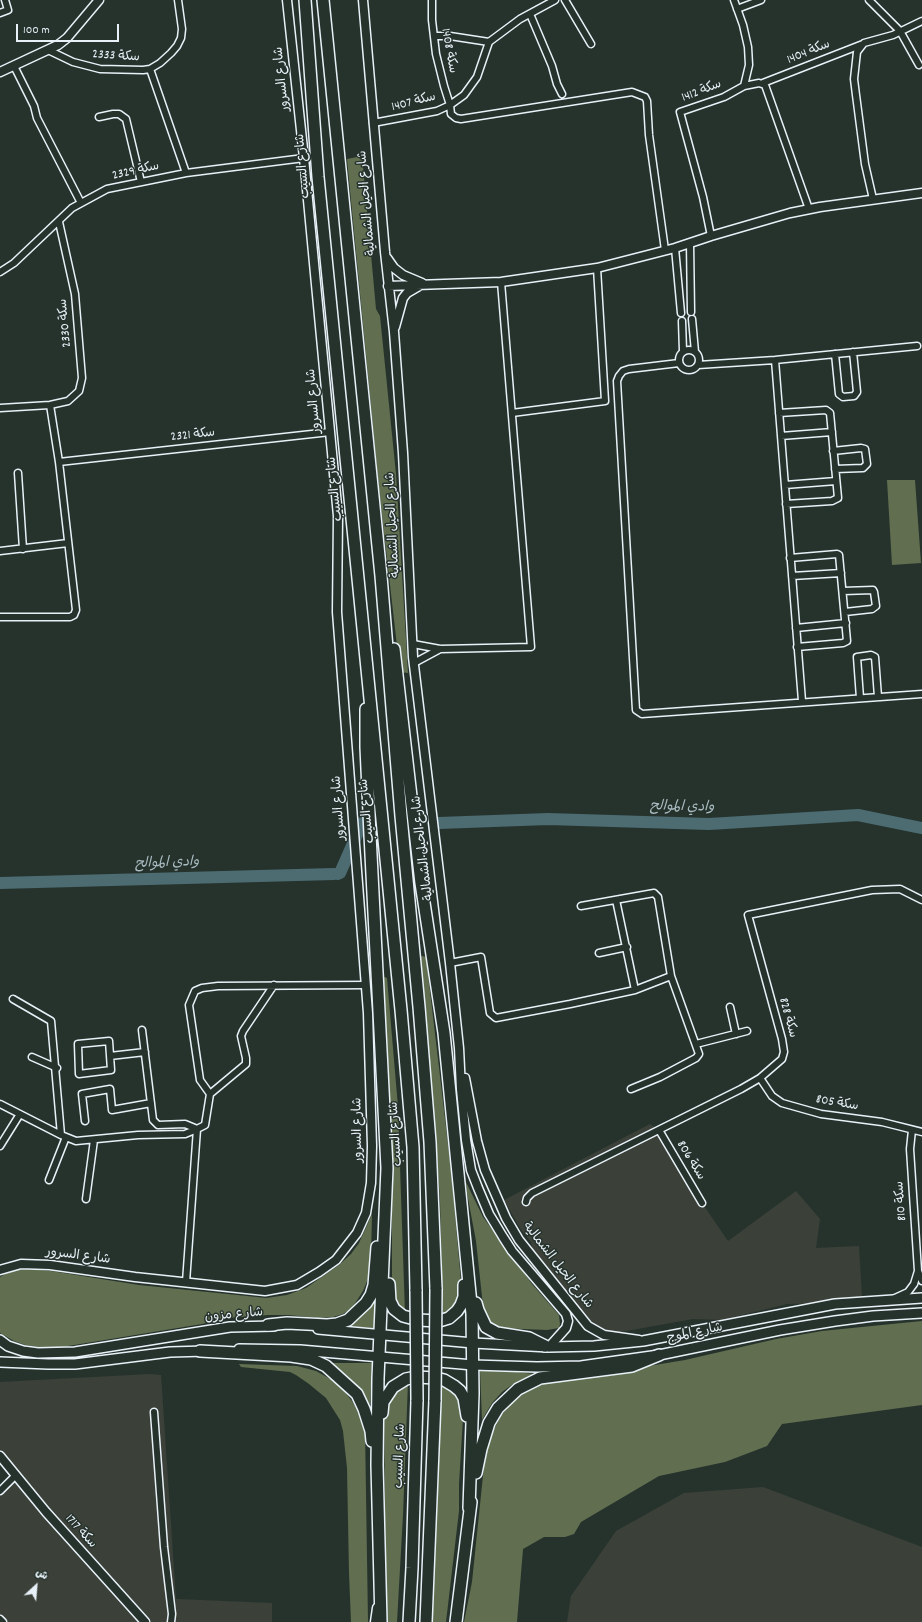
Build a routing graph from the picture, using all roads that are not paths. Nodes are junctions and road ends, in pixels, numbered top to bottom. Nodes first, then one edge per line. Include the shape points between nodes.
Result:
1 (5, 0) edge
2 (99, 0) edge
3 (178, 0) edge
4 (287, 0) edge
5 (305, 0) edge
6 (323, 0) edge
7 (363, 0) edge
8 (432, 0) edge
9 (555, 0) edge
10 (565, 0) edge
11 (734, 0) edge
12 (761, 0) edge
13 (868, 0) edge
14 (737, 9) junction
15 (0, 13) edge
16 (530, 14) junction
17 (922, 21) edge
18 (900, 31) junction
19 (434, 36) junction
20 (489, 42) junction
21 (864, 43) junction
22 (591, 44) dead end
23 (48, 50) junction
24 (919, 65) dead end
25 (14, 66) junction
26 (150, 69) junction
27 (0, 72) edge
28 (763, 84) junction
29 (744, 86) junction
30 (562, 94) dead end
31 (450, 105) junction
32 (100, 117) dead end
33 (373, 124) junction
34 (304, 158) junction
35 (186, 173) junction
36 (141, 182) junction
37 (922, 193) edge
38 (874, 199) junction
39 (81, 203) junction
40 (809, 209) junction
41 (59, 222) junction
42 (710, 236) junction
43 (690, 243) junction
44 (675, 248) junction
45 (665, 250) junction
46 (385, 252) junction
47 (597, 268) junction
48 (0, 272) edge
49 (501, 282) junction
50 (425, 284) junction
51 (388, 286) junction
52 (681, 313) dead end
53 (682, 321) dead end
54 (394, 332) junction
55 (917, 346) dead end
56 (682, 351) junction
57 (695, 352) junction
58 (853, 352) junction
59 (835, 354) junction
60 (775, 360) junction
61 (679, 363) junction
62 (698, 365) junction
63 (50, 405) junction
64 (0, 408) edge
65 (512, 412) junction
66 (779, 413) junction
67 (330, 432) junction
68 (832, 432) junction
69 (780, 436) junction
70 (834, 451) junction
71 (59, 462) junction
72 (835, 469) junction
73 (18, 473) dead end
74 (836, 481) junction
75 (785, 485) junction
76 (786, 504) junction
77 (68, 544) junction
78 (23, 549) junction
79 (0, 551) edge
80 (790, 558) junction
81 (841, 573) junction
82 (381, 576) junction
83 (792, 576) junction
84 (842, 591) junction
85 (844, 612) junction
86 (0, 617) edge
87 (846, 623) junction
88 (796, 628) junction
89 (413, 644) junction
90 (366, 647) junction
91 (797, 647) junction
92 (440, 649) junction
93 (414, 663) junction
94 (922, 694) edge
95 (878, 697) junction
96 (860, 698) junction
97 (802, 701) junction
98 (616, 900) junction
99 (922, 900) edge
100 (581, 906) dead end
101 (627, 948) junction
102 (599, 953) dead end
103 (450, 963) junction
104 (671, 976) junction
105 (274, 985) junction
106 (366, 985) junction
107 (634, 990) junction
108 (13, 999) dead end
109 (730, 1007) dead end
110 (142, 1030) dead end
111 (747, 1031) dead end
112 (736, 1034) junction
113 (696, 1044) junction
114 (459, 1048) junction
115 (145, 1052) junction
116 (110, 1056) junction
117 (32, 1057) dead end
118 (57, 1068) junction
119 (760, 1078) junction
120 (631, 1089) dead end
121 (210, 1094) junction
122 (151, 1103) junction
123 (0, 1104) edge
124 (20, 1114) junction
125 (85, 1121) dead end
126 (197, 1129) junction
127 (659, 1130) junction
128 (912, 1130) junction
129 (922, 1132) edge
130 (64, 1136) junction
131 (94, 1140) junction
132 (0, 1146) edge
133 (387, 1168) junction
134 (49, 1180) dead end
135 (86, 1199) dead end
136 (526, 1202) dead end
137 (702, 1202) dead end
138 (385, 1222) junction
139 (464, 1230) junction
140 (503, 1237) junction
141 (519, 1240) junction
142 (465, 1246) junction
143 (2, 1268) edge
144 (918, 1271) junction
145 (922, 1280) edge
146 (186, 1282) junction
147 (922, 1298) edge
148 (889, 1301) junction
149 (922, 1313) edge
150 (268, 1325) junction
151 (380, 1334) junction
152 (0, 1340) edge
153 (643, 1341) junction
154 (473, 1343) junction
155 (547, 1346) junction
156 (200, 1351) junction
157 (659, 1355) junction
158 (379, 1356) junction
159 (0, 1362) edge
160 (473, 1364) junction
161 (154, 1412) dead end
162 (0, 1456) edge
163 (470, 1475) junction
164 (15, 1476) junction
165 (377, 1481) junction
166 (0, 1491) edge
167 (469, 1508) junction
168 (380, 1591) junction
169 (0, 1619) edge
170 (3, 1622) edge
171 (145, 1622) edge
172 (171, 1622) edge
173 (375, 1622) edge
174 (380, 1622) edge
175 (409, 1622) edge
176 (426, 1622) edge
177 (456, 1622) edge

1 - 15 street via 8,10
2 - 23 street via 67,38
3 - 26 street, سكة 2333 via 181,38 171,53
4 - 34 street, شارع السرور
5 - 90 highway, شارع السيب via 318,177
6 - 82 highway
7 - 33 street, شارع الحيل الشمالية
8 - 19 street, سكة 1408
9 - 16 street
10 - 22 street
11 - 14 street
12 - 14 street
13 - 18 street
14 - 29 street via 748,47 749,65
16 - 20 street
16 - 30 street
17 - 18 street
18 - 21 street, سكة 1404
18 - 24 street
19 - 20 street
19 - 31 street, سكة 1408 via 442,80
20 - 31 street, سكة 1407 via 477,78 464,95
21 - 28 street, سكة 1404
21 - 38 street via 857,52 854,79 861,141
23 - 25 street
23 - 26 street, سكة 2333 via 73,62 100,69
25 - 27 street
25 - 39 street via 34,106 37,118
26 - 35 street
28 - 29 street, سكة 1404
28 - 40 street
29 - 42 street, سكة 1412 via 724,97 680,112 704,197
31 - 33 street, سكة 1407
31 - 45 street, سكة 1408 via 451,114 461,119 632,92 644,97 647,101
32 - 36 street via 119,114 126,119
33 - 46 street, شارع الحيل الشمالية
34 - 35 street, سكة 2329
34 - 67 street, شارع السرور
35 - 36 street, سكة 2329
36 - 39 street, سكة 2329 via 107,189
37 - 38 street
38 - 40 street
39 - 41 street, سكة 2329 via 72,208
40 - 42 street
41 - 48 street, سكة 2329 via 14,263
41 - 63 street, سكة 2330 via 75,294 82,378 79,391 68,401
42 - 43 street
43 - 44 street
43 - 57 street via 691,316
44 - 45 street
44 - 52 street
45 - 47 street
46 - 50 street via 394,268 403,275
46 - 51 street, شارع الحيل الشمالية
47 - 49 street
47 - 65 street via 605,401
49 - 50 street
49 - 65 street
50 - 51 street
50 - 54 street via 407,292 403,298
51 - 54 street, شارع الحيل الشمالية
53 - 56 street
54 - 89 street, شارع الحيل الشمالية
55 - 58 street
56 - 57 street via 689,349
56 - 61 street
57 - 62 street via 699,358
58 - 59 street
58 - 59 street via 857,392 854,396 843,397 839,394
59 - 60 street
60 - 62 street
60 - 66 street
61 - 62 street via 689,370
61 - 97 street via 629,369 623,371 617,380 636,710 642,714
63 - 64 street, سكة 2330
63 - 71 street
65 - 92 street via 531,646
66 - 68 street via 826,410 830,412
66 - 69 street
67 - 71 street, سكة 2321
67 - 106 street, شارع السرور via 338,516 337,612
68 - 69 street
68 - 70 street
69 - 75 street
70 - 72 street
70 - 72 street via 865,449 867,464 863,468
71 - 77 street
72 - 74 street
73 - 78 street
74 - 75 street
74 - 76 street via 838,498 832,501
75 - 76 street
76 - 80 street
77 - 78 street
77 - 86 street via 76,610 74,614 70,617
78 - 79 street
80 - 81 street via 837,554
80 - 83 street
81 - 83 street
81 - 84 street
82 - 139 highway via 387,598 422,883 444,1033
82 - 176 highway, bridge via 429,1134 436,1288 435,1400
83 - 88 street
84 - 85 street
84 - 85 street via 873,590 876,606 872,609
85 - 87 street
87 - 88 street
87 - 91 street via 846,642
88 - 91 street
89 - 92 street
89 - 93 street, شارع الحيل الشمالية
90 - 133 highway via 366,755
90 - 175 highway, شارع السيب, bridge via 412,1132 417,1400
91 - 97 street
92 - 93 street
93 - 103 street, شارع الحيل الشمالية
94 - 95 street
95 - 96 street
95 - 96 street via 875,657 872,655 857,657
96 - 97 street
98 - 100 street
98 - 101 street
98 - 104 street via 657,895
99 - 119 street, سكة 828 via 900,888 872,890 748,915 784,1052 779,1062
101 - 102 street
101 - 107 street
103 - 107 street via 481,957 490,1013 496,1018
103 - 114 street, شارع الحيل الشمالية
104 - 107 street
104 - 113 street
105 - 106 street
105 - 121 street via 241,1036 246,1064
105 - 121 street via 202,988 195,991 192,996 189,1005 200,1080
106 - 146 street, شارع السرور via 371,1183 366,1213 357,1233 336,1260 297,1285 265,1291
108 - 118 street via 51,1021
109 - 112 street
110 - 115 street
111 - 112 street
112 - 113 street
113 - 120 street via 696,1058
114 - 140 street, شارع الحيل الشمالية via 471,1170
114 - 141 street, شارع الحيل الشمالية via 485,1170 506,1218
115 - 116 street
115 - 122 street
116 - 116 street via 109,1041 78,1044 79,1074 110,1070
117 - 118 street
118 - 130 street
119 - 127 street, سكة 828
119 - 128 street, سكة 805 via 772,1096 782,1103 821,1114 882,1122
121 - 126 street via 205,1125
122 - 125 street via 112,1110 110,1089 82,1094
122 - 126 street via 154,1120 158,1125 185,1124
123 - 124 street
124 - 130 street
124 - 132 street
126 - 131 street via 185,1134 138,1135
126 - 146 street
127 - 136 street, سكة 828 via 532,1194
127 - 137 street, سكة 806
128 - 129 street, سكة 805
128 - 144 street, سكة 810 via 910,1149
130 - 131 street via 76,1141
130 - 134 street
131 - 135 street
133 - 138 highway
133 - 150 highway via 380,1195 374,1285 366,1303 353,1316 338,1324
138 - 142 highway via 389,1244 390,1301 394,1309 403,1316 439,1321 457,1311 464,1297
138 - 151 highway
139 - 142 highway
139 - 155 highway via 472,1251 478,1310 486,1327 497,1333 529,1338
140 - 141 street via 511,1241
140 - 155 street, شارع الحيل الشمالية via 566,1314 566,1328
141 - 153 street, شارع الحيل الشمالية via 588,1326 604,1336
142 - 154 highway
143 - 146 street, شارع السرور via 21,1264 50,1265
144 - 145 street, سكة 810
144 - 148 street, سكة 810 via 908,1292
147 - 148 main road, شارع الموج
148 - 153 main road, شارع الموج via 835,1304
149 - 157 main road, شارع الموج via 835,1321
150 - 151 main road, شارع مزون
150 - 152 main road, شارع مزون via 230,1327 75,1352 24,1351 8,1346
151 - 154 main road, شارع مزون
151 - 158 highway
153 - 155 main road, شارع الموج via 594,1346
154 - 155 main road, شارع الموج
154 - 160 highway
156 - 158 main road via 258,1348
156 - 159 main road via 170,1352 75,1364
156 - 165 highway via 291,1356 311,1359 326,1366 357,1394 364,1409 371,1431
157 - 160 main road, شارع الموج via 568,1366
157 - 167 highway via 632,1366 540,1378 518,1389 498,1408 489,1422
158 - 160 main road
158 - 165 highway
160 - 163 highway
161 - 172 street
162 - 164 street, سكة 1717
163 - 165 highway via 464,1398 460,1391 444,1380 416,1377 406,1378 393,1387 383,1402
163 - 167 highway
164 - 166 street
164 - 171 street, سكة 1717
165 - 168 highway
167 - 177 highway
168 - 173 street
168 - 174 highway
169 - 170 street

